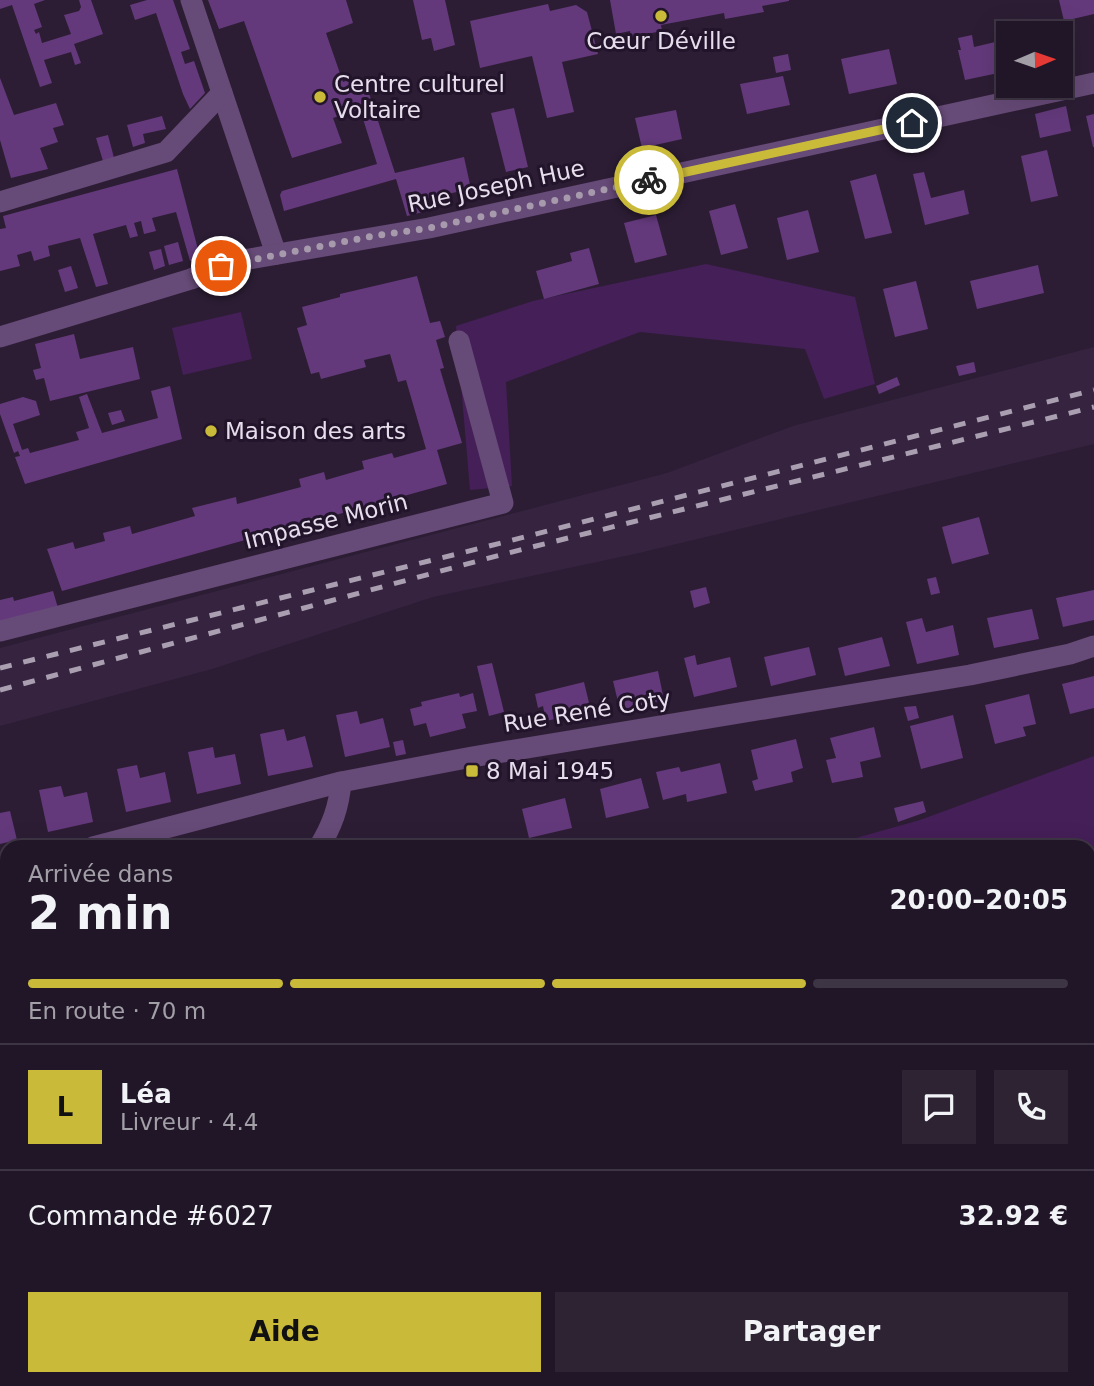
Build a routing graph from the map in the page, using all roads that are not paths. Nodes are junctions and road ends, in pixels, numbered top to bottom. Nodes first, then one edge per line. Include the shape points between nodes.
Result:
1 (191, 0) edge
2 (1094, 83) edge
3 (222, 93) junction
4 (0, 202) edge
5 (276, 254) junction
6 (0, 337) edge
7 (459, 341) dead end
8 (0, 631) edge
9 (1094, 646) edge
10 (341, 782) junction
11 (120, 840) edge
12 (322, 840) edge

1 - 3 street
2 - 5 street, Rue Joseph Hue via 429,228
3 - 4 street via 166,152
3 - 5 street
5 - 6 street, Rue Joseph Hue via 221,266
7 - 8 street, Impasse Morin via 503,503
9 - 10 street, Rue René Coty via 970,675
10 - 11 street, Rue René Coty
10 - 12 street via 340,800

